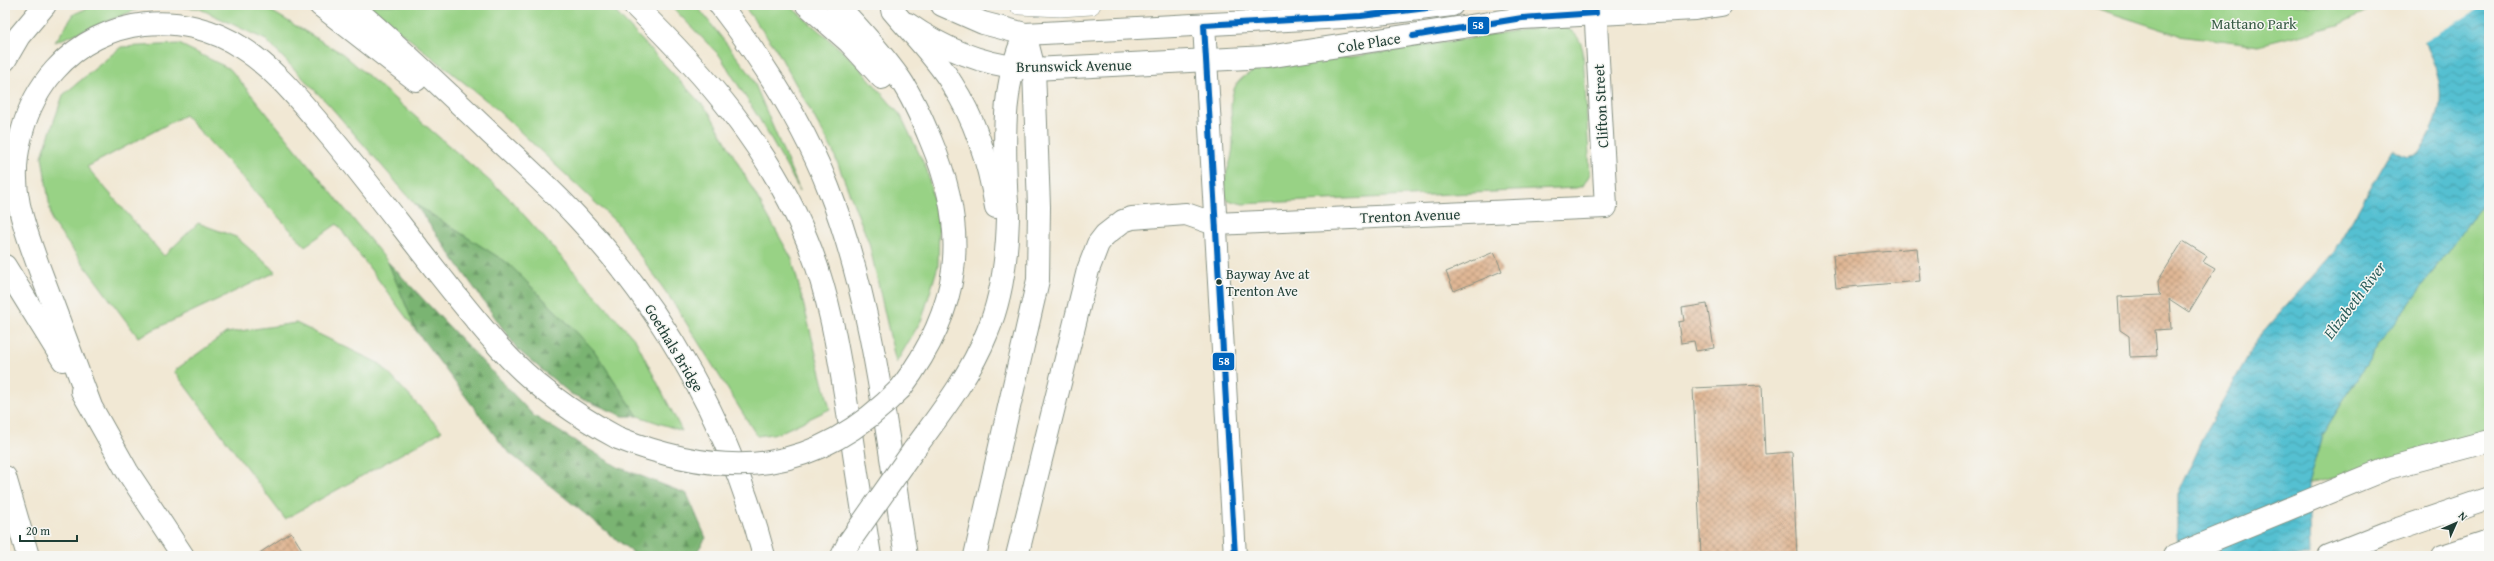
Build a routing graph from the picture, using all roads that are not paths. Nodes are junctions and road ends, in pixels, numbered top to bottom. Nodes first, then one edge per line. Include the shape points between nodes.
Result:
1 (45, 5) edge
2 (320, 5) edge
3 (351, 5) edge
4 (634, 5) edge
5 (720, 5) edge
6 (807, 5) edge
7 (837, 5) edge
8 (942, 5) edge
9 (1019, 5) edge
10 (1091, 5) edge
11 (1324, 5) edge
12 (1452, 5) edge
13 (1721, 5) edge
14 (889, 8) edge
15 (1596, 9) edge
16 (1361, 16) junction
17 (1204, 25) junction
18 (1025, 34) junction
19 (5, 60) edge
20 (1206, 61) junction
21 (1011, 68) junction
22 (1034, 69) junction
23 (932, 142) junction
24 (531, 172) junction
25 (1606, 207) joint
26 (1215, 224) junction
27 (1003, 264) junction
28 (5, 266) edge
29 (90, 404) junction
30 (2489, 441) edge
31 (6, 477) edge
32 (2489, 498) edge
33 (2489, 541) edge
34 (846, 549) edge
35 (28, 556) edge
36 (183, 556) edge
37 (764, 556) edge
38 (870, 556) edge
39 (906, 556) edge
40 (976, 556) edge
41 (1017, 556) edge
42 (1236, 556) edge
43 (2174, 556) edge
44 (2328, 556) edge
45 (2442, 556) edge

1 - 19 main road via 19,36
2 - 24 main road
3 - 24 main road via 400,47
4 - 38 main road via 685,57 739,121 778,180 808,241 837,344
5 - 39 main road via 754,50 786,102 813,154 839,216 864,304
6 - 23 main road via 870,64
7 - 23 main road via 900,79 912,98
8 - 18 main road via 983,23
9 - 10 street
11 - 16 street, Cole Place
12 - 16 main road, Cole Place
13 - 15 main road, Cole Place via 1695,9
14 - 21 main road, Brunswick Avenue via 924,36 945,47
14 - 27 main road via 952,82 973,123 993,188
15 - 20 main road, Cole Place via 1326,49
15 - 25 main road, Clifton Street
16 - 17 main road, Cole Place
17 - 18 main road
17 - 20 main road
18 - 21 main road
18 - 22 main road
20 - 22 main road, Brunswick Avenue
20 - 26 main road
21 - 22 main road, Brunswick Avenue
21 - 27 main road via 1005,115 1008,217
22 - 40 main road via 1040,231 1038,280
23 - 29 main road, bridge via 947,182 952,205 955,228 954,269 940,324 922,359 901,388 877,412 827,444 808,452 739,466 689,460 663,455 618,438 560,403 513,362 346,155 270,70 243,48 215,33 181,24 162,22 110,32 84,45 67,58 38,93 25,120 17,163 18,202 32,251
24 - 37 main road, Goethals Bridge via 578,217 605,248 644,298 678,350 710,409 741,478
25 - 26 main road, Trenton Avenue
26 - 41 main road via 1186,214 1143,216 1123,221 1098,244 1088,270
26 - 42 main road
27 - 34 main road, bridge via 997,303 987,334 957,389
28 - 29 main road
29 - 36 main road via 127,471
30 - 43 main road via 2388,468
31 - 35 main road
32 - 44 main road
33 - 45 main road

